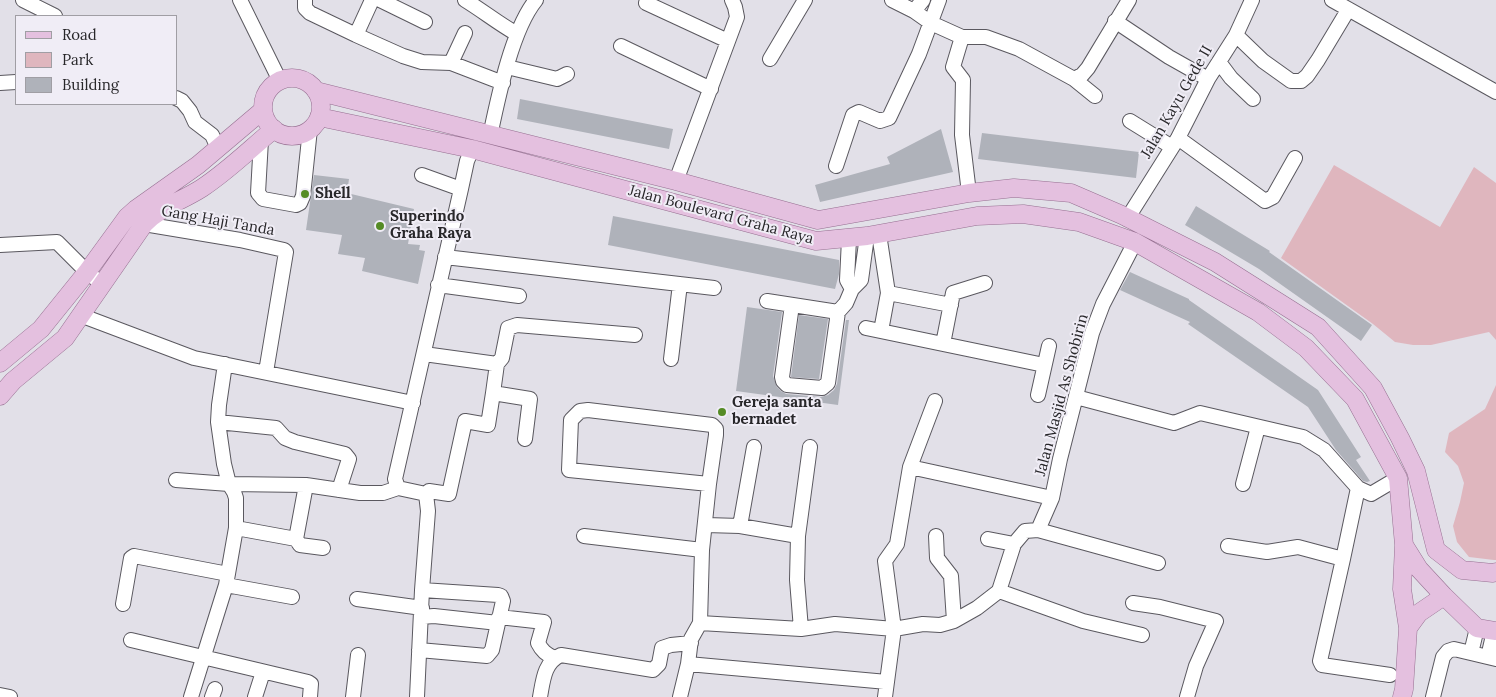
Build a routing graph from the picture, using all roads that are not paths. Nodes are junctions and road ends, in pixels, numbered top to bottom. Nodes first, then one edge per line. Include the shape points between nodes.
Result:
1 (23, 0) edge
2 (240, 0) edge
3 (372, 0) edge
4 (380, 0) edge
5 (465, 0) edge
6 (536, 0) edge
7 (732, 0) edge
8 (805, 0) edge
9 (892, 0) edge
10 (923, 0) edge
11 (939, 0) edge
12 (1129, 0) edge
13 (1252, 0) edge
14 (1332, 0) edge
15 (646, 3) dead end
16 (308, 6) edge
17 (1348, 10) junction
18 (914, 11) junction
19 (48, 15) edge
20 (1115, 21) junction
21 (425, 22) dead end
22 (931, 23) junction
23 (465, 33) dead end
24 (517, 34) junction
25 (1236, 35) junction
26 (356, 36) junction
27 (962, 37) junction
28 (728, 41) junction
29 (621, 46) dead end
30 (770, 59) dead end
31 (1219, 62) junction
32 (451, 63) junction
33 (507, 68) junction
34 (567, 74) dead end
35 (1074, 79) junction
36 (1208, 79) junction
37 (280, 81) junction
38 (15, 82) edge
39 (0, 83) edge
40 (503, 83) junction
41 (710, 89) junction
42 (316, 92) junction
43 (1496, 92) edge
44 (1095, 96) dead end
45 (178, 99) edge
46 (1253, 99) dead end
47 (263, 110) junction
48 (1130, 121) dead end
49 (315, 123) junction
50 (268, 134) junction
51 (490, 136) junction
52 (1172, 147) junction
53 (218, 148) junction
54 (472, 150) junction
55 (1295, 158) dead end
56 (836, 166) dead end
57 (422, 175) dead end
58 (676, 181) junction
59 (461, 189) junction
60 (176, 192) junction
61 (968, 193) junction
62 (1126, 219) junction
63 (818, 220) junction
64 (144, 224) junction
65 (873, 235) junction
66 (849, 239) junction
67 (816, 241) junction
68 (1135, 242) junction
69 (0, 245) edge
70 (445, 257) junction
71 (87, 272) junction
72 (853, 283) junction
73 (985, 283) dead end
74 (102, 284) junction
75 (680, 284) junction
76 (438, 285) junction
77 (714, 288) dead end
78 (888, 293) junction
79 (518, 296) dead end
80 (767, 301) dead end
81 (792, 305) junction
82 (951, 305) junction
83 (838, 312) junction
84 (80, 315) junction
85 (866, 328) dead end
86 (881, 331) junction
87 (635, 335) dead end
88 (943, 344) junction
89 (1049, 346) dead end
90 (424, 354) junction
91 (670, 359) dead end
92 (0, 362) edge
93 (225, 364) junction
94 (496, 364) junction
95 (1044, 365) junction
96 (266, 372) junction
97 (493, 392) junction
98 (1038, 395) dead end
99 (0, 396) edge
100 (1076, 397) junction
101 (935, 401) dead end
102 (413, 403) junction
103 (218, 422) junction
104 (1258, 426) junction
105 (525, 439) dead end
106 (754, 447) dead end
107 (810, 447) dead end
108 (1413, 466) junction
109 (910, 467) junction
110 (1395, 473) junction
111 (176, 480) dead end
112 (228, 484) junction
113 (709, 484) junction
114 (1243, 484) dead end
115 (306, 485) junction
116 (398, 488) junction
117 (1358, 488) junction
118 (339, 490) junction
119 (426, 494) junction
120 (1052, 498) junction
121 (706, 525) junction
122 (740, 526) junction
123 (236, 528) junction
124 (1038, 530) junction
125 (584, 536) dead end
126 (798, 536) junction
127 (936, 536) dead end
128 (296, 539) junction
129 (988, 539) dead end
130 (1014, 544) junction
131 (1404, 545) junction
132 (1228, 546) dead end
133 (323, 548) dead end
134 (702, 550) junction
135 (1343, 560) junction
136 (1158, 563) dead end
137 (1496, 572) edge
138 (227, 579) junction
139 (422, 590) junction
140 (999, 591) junction
141 (1444, 596) junction
142 (292, 597) dead end
143 (357, 599) dead end
144 (1133, 603) dead end
145 (123, 604) dead end
146 (422, 612) junction
147 (499, 620) junction
148 (954, 621) junction
149 (700, 623) junction
150 (1408, 628) junction
151 (1476, 628) junction
152 (801, 629) junction
153 (894, 629) junction
154 (1495, 631) edge
155 (1142, 635) dead end
156 (131, 640) dead end
157 (691, 643) junction
158 (420, 650) junction
159 (1472, 653) junction
160 (358, 654) dead end
161 (204, 656) junction
162 (554, 658) junction
163 (1492, 658) edge
164 (688, 664) junction
165 (263, 672) junction
166 (1390, 675) dead end
167 (887, 682) junction
168 (0, 695) edge
169 (10, 697) edge
170 (191, 697) edge
171 (255, 697) edge
172 (310, 697) edge
173 (353, 697) edge
174 (417, 697) edge
175 (540, 697) edge
176 (680, 697) edge
177 (885, 697) edge
178 (1187, 697) edge
179 (1402, 697) edge
180 (1433, 697) edge

1 - 19 street
2 - 37 street
3 - 26 street
4 - 21 street
5 - 24 street
6 - 24 street
7 - 28 street via 737,17
8 - 30 street
9 - 18 street
10 - 18 street
11 - 22 street
12 - 20 street
13 - 25 street, Jalan Kayu Gede II
14 - 17 street
15 - 28 street
16 - 26 street
17 - 25 street via 1318,60 1301,80 1291,81 1263,61
17 - 43 street
18 - 22 street
20 - 35 street via 1082,75
20 - 36 street
22 - 27 street
22 - 56 street via 889,118 880,121 859,112 853,115
23 - 32 street
24 - 33 street
25 - 31 street, Jalan Kayu Gede II
26 - 32 street via 422,62
27 - 35 street via 986,37 1019,49
27 - 61 street via 953,67 963,80 964,88 961,120
28 - 41 street
29 - 41 street
31 - 36 street, Jalan Kayu Gede II
31 - 46 street
32 - 40 street
33 - 34 street via 557,79
33 - 40 street
35 - 44 street
36 - 52 street, Jalan Kayu Gede II
37 - 42 main road via 296,78 311,85
37 - 47 main road via 267,92
38 - 39 street
40 - 51 street
41 - 58 street
42 - 49 main road via 321,104
42 - 51 main road, Jalan Boulevard Graha Raya
45 - 53 street via 190,111 195,122 212,135
47 - 50 main road
47 - 53 main road
48 - 52 street
49 - 50 main road via 296,135
49 - 50 street via 303,196 296,205 262,199 258,193
49 - 54 main road, Jalan Boulevard Graha Raya
50 - 60 main road via 200,190
51 - 58 main road, Jalan Boulevard Graha Raya
52 - 55 street via 1265,200 1273,197
52 - 62 street, Jalan Kayu Gede II
53 - 60 main road via 198,165
54 - 59 street
54 - 67 main road, Jalan Boulevard Graha Raya
57 - 59 street
58 - 63 main road, Jalan Boulevard Graha Raya
59 - 70 street
60 - 64 main road
60 - 71 main road via 136,208
61 - 62 main road, Jalan Boulevard Graha Raya via 1014,188 1071,193
61 - 63 main road, Jalan Boulevard Graha Raya
62 - 108 main road, Jalan Boulevard Graha Raya via 1215,262 1318,327 1373,388
63 - 67 main road
64 - 74 main road
64 - 96 street, Gang Haji Tanda via 240,240 286,252
65 - 66 main road, Jalan Boulevard Graha Raya
65 - 68 main road, Jalan Boulevard Graha Raya via 977,216 1023,214 1078,222
65 - 72 street
65 - 78 street
66 - 67 main road, Jalan Boulevard Graha Raya
66 - 72 street
68 - 100 street, Jalan Masjid As Shobirin via 1103,304
68 - 110 main road, Jalan Boulevard Graha Raya via 1258,312 1306,348 1355,399
69 - 71 street via 57,242
70 - 75 street
70 - 76 street
71 - 74 street
71 - 92 main road via 41,329
72 - 83 street via 846,303
73 - 82 street via 953,293
74 - 84 main road
75 - 77 street
75 - 91 street
76 - 79 street
76 - 90 street
78 - 82 street
78 - 86 street
80 - 81 street
81 - 83 street
81 - 83 street via 782,378 787,384 822,388 828,383
82 - 88 street
84 - 93 street via 194,358
84 - 99 main road via 65,338 13,381
85 - 86 street
86 - 88 street
87 - 94 street via 517,325 508,328 502,358
88 - 95 street
89 - 95 street
90 - 94 street
90 - 102 street
93 - 96 street
93 - 103 street
94 - 97 street
95 - 98 street
96 - 102 street
97 - 105 street via 530,399
97 - 119 street via 488,425 465,421 449,494 429,491
100 - 104 street via 1174,423 1200,413
100 - 120 street, Jalan Masjid As Shobirin
101 - 109 street
102 - 116 street via 395,478
103 - 112 street
103 - 118 street via 276,428 285,438 295,442 345,454 349,459
104 - 114 street
104 - 117 street via 1303,437 1324,450
106 - 122 street
107 - 126 street
108 - 110 main road
108 - 137 main road, Jalan Boulevard Graha Raya via 1436,550 1462,570
109 - 120 street
109 - 153 street via 897,544 885,561
110 - 117 street via 1371,494
110 - 131 main road, Jalan Boulevard Graha Raya
111 - 112 street
112 - 115 street
112 - 123 street via 236,498
113 - 113 street via 716,435 712,425 588,410 580,411 571,420 569,470
113 - 121 street
115 - 118 street
115 - 128 street
116 - 118 street via 383,493
116 - 119 street
117 - 135 street
119 - 139 street via 428,511
120 - 124 street, Jalan Masjid As Shobirin
121 - 122 street
121 - 134 street
122 - 126 street
123 - 128 street
123 - 138 street
124 - 130 street via 1025,532
124 - 136 street
125 - 134 street
126 - 152 street
127 - 148 street via 937,558 951,576
128 - 133 street via 300,545
129 - 130 street
130 - 140 street
131 - 141 main road, Jalan Boulevard Graha Raya via 1420,570
131 - 150 main road via 1402,588
132 - 135 street via 1267,552 1298,547
134 - 149 street
135 - 166 street via 1320,661 1322,665
138 - 142 street
138 - 145 street via 134,556
138 - 161 street
139 - 146 street
139 - 147 street via 498,594 502,596
140 - 148 street
140 - 155 street via 1083,621
141 - 150 main road via 1419,613
141 - 151 main road, Jalan Boulevard Graha Raya
143 - 146 street
144 - 178 street via 1216,621 1196,666
146 - 147 street via 434,616
146 - 158 street
147 - 158 street via 492,650 487,656
147 - 162 street via 544,622 538,643 540,649
148 - 153 street
149 - 152 street
149 - 157 street
150 - 179 main road
151 - 154 main road
151 - 159 street
152 - 153 street via 835,624
153 - 167 street
154 - 163 street
156 - 161 street
157 - 162 street via 662,648 659,664 652,670 561,655
157 - 164 street
158 - 174 street
159 - 163 street
159 - 180 street via 1448,651 1443,657
160 - 173 street
161 - 165 street
161 - 170 street
162 - 175 street via 545,670
164 - 167 street
164 - 176 street
165 - 171 street
165 - 172 street via 308,682 311,684
167 - 177 street
168 - 169 street

